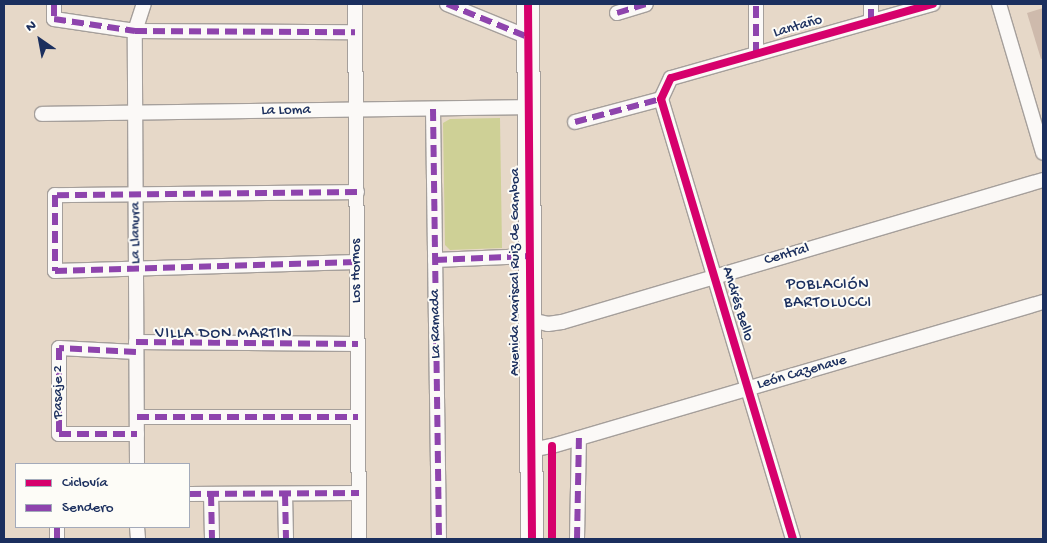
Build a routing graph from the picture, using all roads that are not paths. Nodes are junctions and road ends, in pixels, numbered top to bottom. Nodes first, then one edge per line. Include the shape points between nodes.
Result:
1 (54, 4) edge
2 (144, 4) edge
3 (355, 4) edge
4 (447, 4) edge
5 (528, 4) edge
6 (646, 4) edge
7 (756, 4) edge
8 (871, 4) edge
9 (933, 4) edge
10 (999, 4) edge
11 (617, 14) dead end
12 (871, 21) junction
13 (135, 31) junction
14 (355, 32) junction
15 (528, 37) junction
16 (756, 54) junction
17 (661, 99) junction
18 (529, 107) junction
19 (433, 109) junction
20 (356, 110) junction
21 (135, 113) junction
22 (42, 114) dead end
23 (575, 122) dead end
24 (1043, 153) edge
25 (1043, 180) edge
26 (357, 192) junction
27 (136, 193) junction
28 (530, 256) junction
29 (435, 260) junction
30 (357, 262) junction
31 (136, 268) junction
32 (714, 277) junction
33 (1043, 302) edge
34 (531, 320) junction
35 (358, 344) junction
36 (136, 347) junction
37 (748, 389) junction
38 (358, 416) junction
39 (137, 417) junction
40 (137, 434) junction
41 (579, 438) junction
42 (531, 450) junction
43 (137, 463) edge
44 (359, 493) junction
45 (190, 494) edge
46 (211, 494) junction
47 (286, 494) junction
48 (212, 539) edge
49 (286, 539) edge
50 (359, 539) edge
51 (439, 539) edge
52 (532, 539) edge
53 (577, 539) edge
54 (793, 539) edge

1 - 13 street via 54,19
2 - 13 street, La Llanura
3 - 14 street, Los Hornos
4 - 15 street
5 - 15 main road, Avenida Mariscal Ruiz de Gamboa
6 - 11 street
7 - 16 street
8 - 12 street
9 - 12 street, Lantaño
10 - 24 street
12 - 16 street, Lantaño
13 - 14 street
13 - 21 street, La Llanura
14 - 20 street, Los Hornos
15 - 18 main road, Avenida Mariscal Ruiz de Gamboa
16 - 17 street, Lantaño via 671,78
17 - 23 street
17 - 32 street, Andrés Bello
18 - 19 street, La Loma
18 - 28 main road, Avenida Mariscal Ruiz de Gamboa
19 - 20 street, La Loma
19 - 29 street, La Ramada
20 - 21 street, La Loma
20 - 26 street, Los Hornos
21 - 22 street, La Loma
21 - 27 street, La Llanura
25 - 32 street, Central
26 - 27 street
26 - 30 street, Los Hornos
27 - 31 street, La Llanura
27 - 31 street via 55,195 55,271
28 - 29 street
28 - 34 main road, Avenida Mariscal Ruiz de Gamboa
29 - 51 street, La Ramada
30 - 31 street
30 - 35 street, Los Hornos
31 - 36 street, La Llanura
32 - 34 street, Central via 562,322 548,324
32 - 37 street, Andrés Bello
33 - 37 street, León Cazenave
34 - 42 main road, Avenida Mariscal Ruiz de Gamboa
35 - 36 street
35 - 38 street, Los Hornos
36 - 39 street, La Llanura
36 - 40 street, Pasaje 2 via 59,348 59,434
37 - 41 street, León Cazenave
37 - 54 street, Andrés Bello
38 - 39 street
38 - 44 street, Los Hornos
39 - 40 street, La Llanura
40 - 43 street, La Llanura
41 - 42 street, León Cazenave
41 - 53 street
42 - 52 main road, Avenida Mariscal Ruiz de Gamboa
44 - 47 street
44 - 50 street, Los Hornos
45 - 46 street
46 - 47 street
46 - 48 street
47 - 49 street

